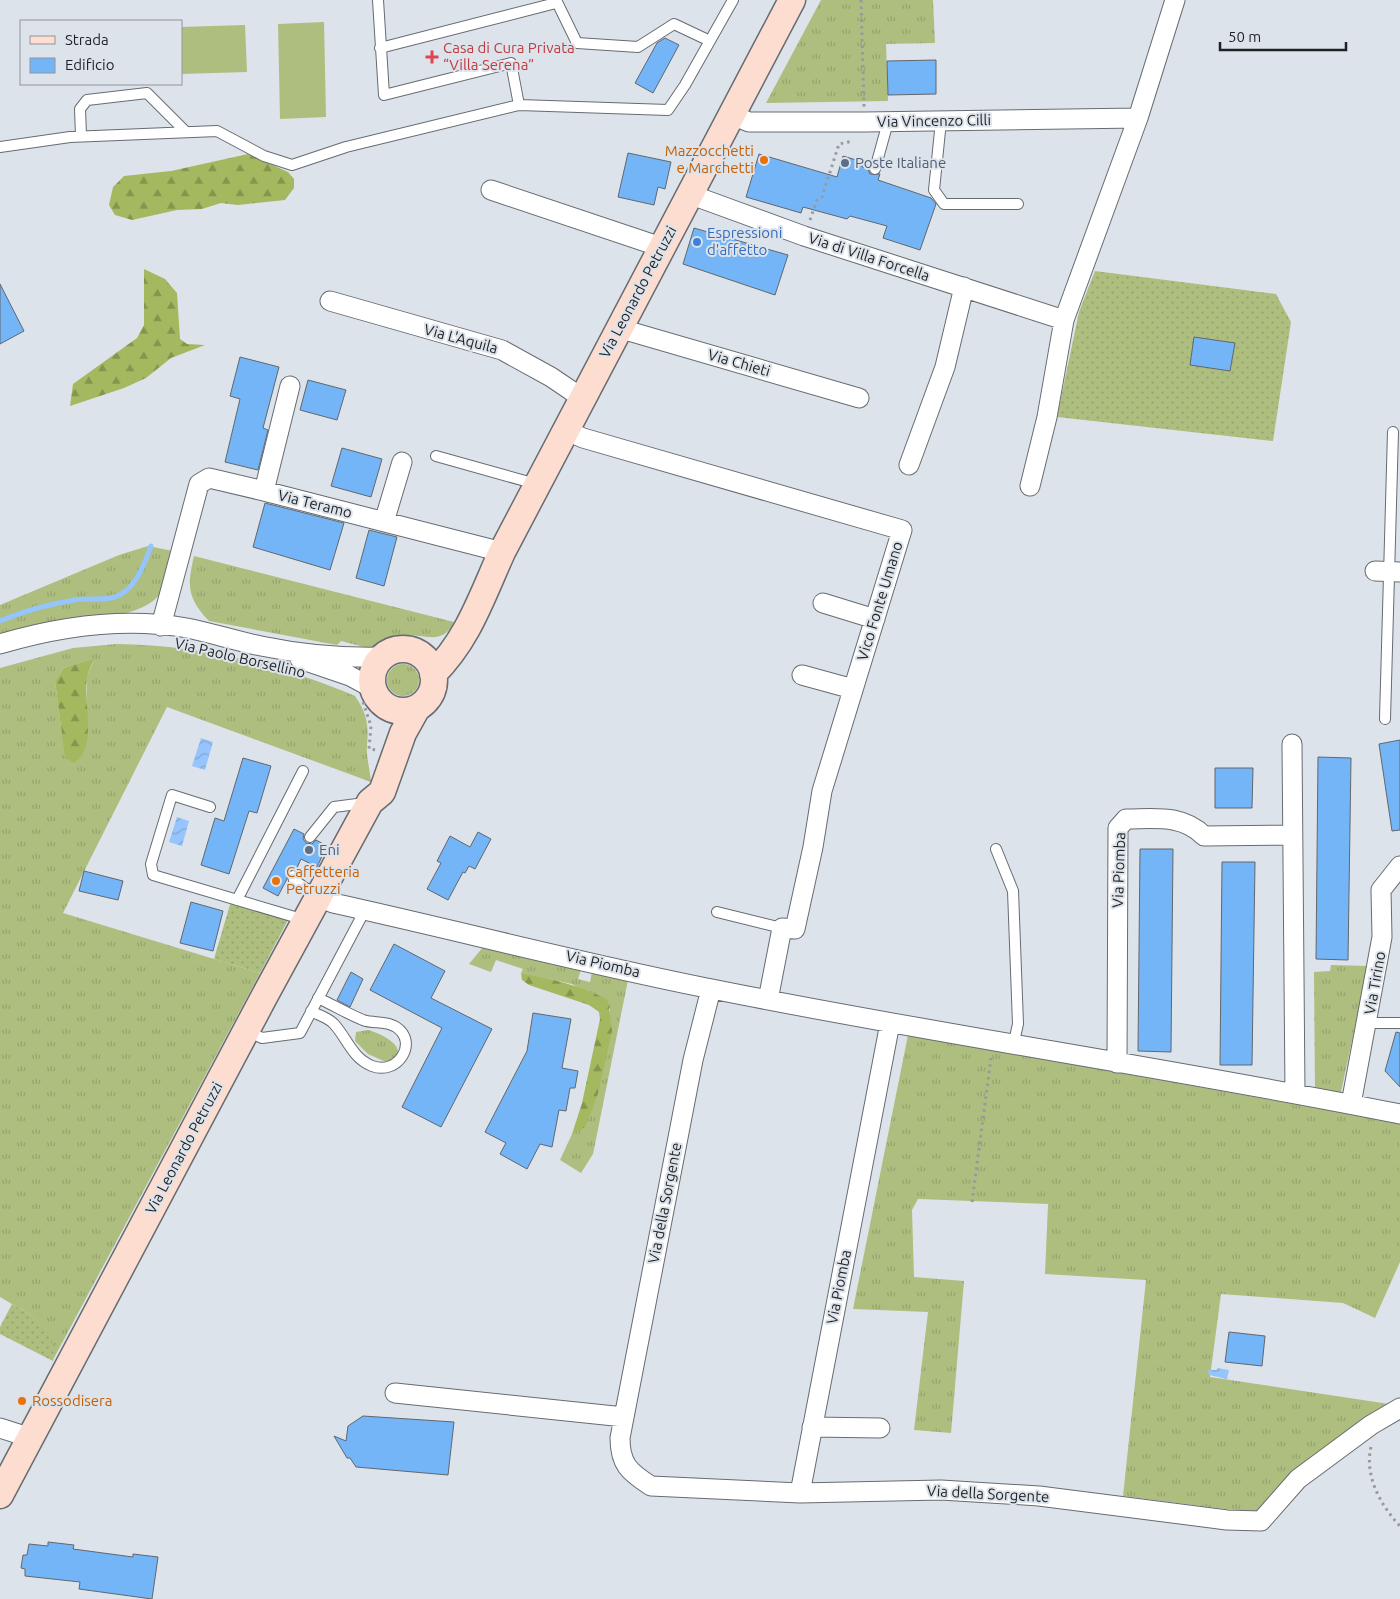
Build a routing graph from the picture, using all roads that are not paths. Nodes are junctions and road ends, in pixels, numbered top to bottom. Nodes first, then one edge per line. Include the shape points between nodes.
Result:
1 (378, 0) edge
2 (733, 0) edge
3 (792, 0) edge
4 (1175, 0) edge
5 (556, 2) edge
6 (710, 40) junction
7 (380, 48) junction
8 (519, 105) junction
9 (732, 115) junction
10 (1138, 118) junction
11 (941, 121) junction
12 (887, 128) junction
13 (186, 132) junction
14 (81, 136) junction
15 (0, 147) edge
16 (875, 169) dead end
17 (491, 190) dead end
18 (689, 194) junction
19 (1018, 204) dead end
20 (661, 247) junction
21 (964, 287) junction
22 (330, 301) dead end
23 (1064, 320) junction
24 (618, 328) junction
25 (290, 386) dead end
26 (582, 398) junction
27 (859, 398) dead end
28 (565, 430) junction
29 (1393, 432) dead end
30 (436, 456) dead end
31 (402, 462) dead end
32 (910, 465) dead end
33 (537, 484) junction
34 (1030, 486) dead end
35 (264, 491) junction
36 (384, 522) junction
37 (502, 552) junction
38 (1388, 572) edge
39 (486, 586) junction
40 (823, 603) dead end
41 (875, 619) junction
42 (161, 626) junction
43 (0, 644) edge
44 (263, 647) junction
45 (418, 653) junction
46 (382, 658) junction
47 (433, 674) junction
48 (802, 675) dead end
49 (853, 689) junction
50 (372, 697) junction
51 (417, 708) junction
52 (1385, 718) dead end
53 (1292, 744) dead end
54 (303, 771) dead end
55 (368, 806) junction
56 (210, 807) dead end
57 (1291, 835) junction
58 (310, 837) dead end
59 (996, 849) dead end
60 (1400, 866) edge
61 (293, 876) dead end
62 (318, 897) junction
63 (237, 900) junction
64 (365, 910) junction
65 (717, 912) dead end
66 (305, 920) junction
67 (782, 928) junction
68 (711, 989) junction
69 (318, 998) junction
70 (768, 1000) junction
71 (311, 1011) junction
72 (890, 1023) junction
73 (1368, 1023) junction
74 (1400, 1023) edge
75 (246, 1031) junction
76 (1013, 1046) junction
77 (1117, 1064) junction
78 (1295, 1094) junction
79 (1351, 1104) junction
80 (1400, 1114) edge
81 (396, 1393) dead end
82 (1400, 1408) edge
83 (624, 1417) junction
84 (812, 1427) junction
85 (0, 1428) edge
86 (880, 1428) dead end
87 (31, 1438) junction
88 (800, 1492) junction
89 (0, 1495) edge

1 - 7 lane
2 - 6 lane
3 - 9 main road, Via Leonardo Petruzzi
4 - 10 street
5 - 6 lane via 577,42 638,47 674,24
5 - 7 lane
6 - 8 lane via 668,110
7 - 8 lane via 384,95 511,63
8 - 13 lane via 346,147 292,165 264,156 217,131
9 - 12 street, Via Vincenzo Cilli via 749,122 865,122
9 - 18 main road, Via Leonardo Petruzzi
10 - 11 street, Via Vincenzo Cilli
10 - 23 street
11 - 12 street, Via Vincenzo Cilli
11 - 19 lane via 934,190 944,204
12 - 16 lane
13 - 14 lane
13 - 14 lane via 147,93 87,100 80,110
14 - 15 lane
17 - 20 street
18 - 20 main road, Via Leonardo Petruzzi
18 - 21 street, Via di Villa Forcella via 804,236
20 - 24 main road, Via Leonardo Petruzzi
21 - 23 street, Via di Villa Forcella
21 - 32 street via 945,367
22 - 26 street, Via L'Aquila via 502,350 551,376
23 - 34 street via 1047,417
24 - 26 main road, Via Leonardo Petruzzi
24 - 27 street, Via Chieti
25 - 35 street, Via Teramo
26 - 28 main road, Via Leonardo Petruzzi
28 - 33 main road, Via Leonardo Petruzzi
28 - 41 street, Vico Fonte Umano via 582,438 902,530
29 - 38 lane
30 - 33 lane
31 - 36 street
33 - 37 main road, Via Leonardo Petruzzi
35 - 36 street, Via Teramo
35 - 42 street via 209,478 199,484
36 - 37 street, Via Teramo
37 - 39 main road, Via Leonardo Petruzzi
38 - 52 lane
39 - 45 main road, Via Leonardo Petruzzi via 448,638
39 - 47 main road, Via Leonardo Petruzzi via 467,632 448,660
40 - 41 street
41 - 49 street, Vico Fonte Umano
42 - 43 street, Via Paolo Borsellino via 124,622 74,627 28,635
42 - 44 street, Via Paolo Borsellino via 186,628
44 - 46 street, Via Paolo Borsellino via 350,658
44 - 50 street, Via Paolo Borsellino via 350,676
45 - 46 main road via 395,650
45 - 47 main road via 431,665
46 - 50 main road via 373,672
47 - 51 main road via 431,693
48 - 49 street
49 - 67 street, Vico Fonte Umano via 822,791 814,847 795,929
50 - 51 main road via 400,711
50 - 55 main road, Via Leonardo Petruzzi via 385,739
51 - 55 main road, Via Leonardo Petruzzi via 400,740 382,792
53 - 57 street
54 - 63 lane
55 - 58 lane via 334,807
55 - 62 main road, Via Leonardo Petruzzi
56 - 63 lane via 172,795 151,864 153,875
57 - 77 street, Via Piomba via 1204,842 1194,826 1172,818 1126,819 1118,828
57 - 78 street
59 - 76 lane via 1014,890 1018,1024
60 - 73 street, Via Tirino via 1381,890 1382,938
61 - 62 lane
62 - 64 street, Via Piomba
62 - 66 main road, Via Leonardo Petruzzi
63 - 66 lane
64 - 68 street, Via Piomba
64 - 69 lane
65 - 67 lane
66 - 75 main road, Via Leonardo Petruzzi
67 - 70 street
68 - 70 street, Via Piomba
68 - 83 street, Via della Sorgente via 693,1060
69 - 71 lane
69 - 71 lane via 363,1020 388,1023 397,1028 405,1042 404,1055 388,1068 371,1066 352,1052 334,1023
70 - 72 street, Via Piomba
71 - 75 lane via 300,1033 262,1038
72 - 76 street, Via Piomba
72 - 84 street, Via Piomba
73 - 74 lane
73 - 79 street, Via Tirino
75 - 87 main road, Via Leonardo Petruzzi
76 - 77 street, Via Piomba
77 - 78 street, Via Piomba
78 - 79 street, Via Piomba
79 - 80 street, Via Piomba
81 - 83 street
82 - 88 street, Via della Sorgente via 1371,1425 1298,1479 1261,1520 1227,1520 1038,1496 941,1490
83 - 88 street, Via della Sorgente via 620,1455 633,1474 651,1486
84 - 86 street
84 - 88 street, Via Piomba
85 - 87 street
87 - 89 main road, Via Leonardo Petruzzi

